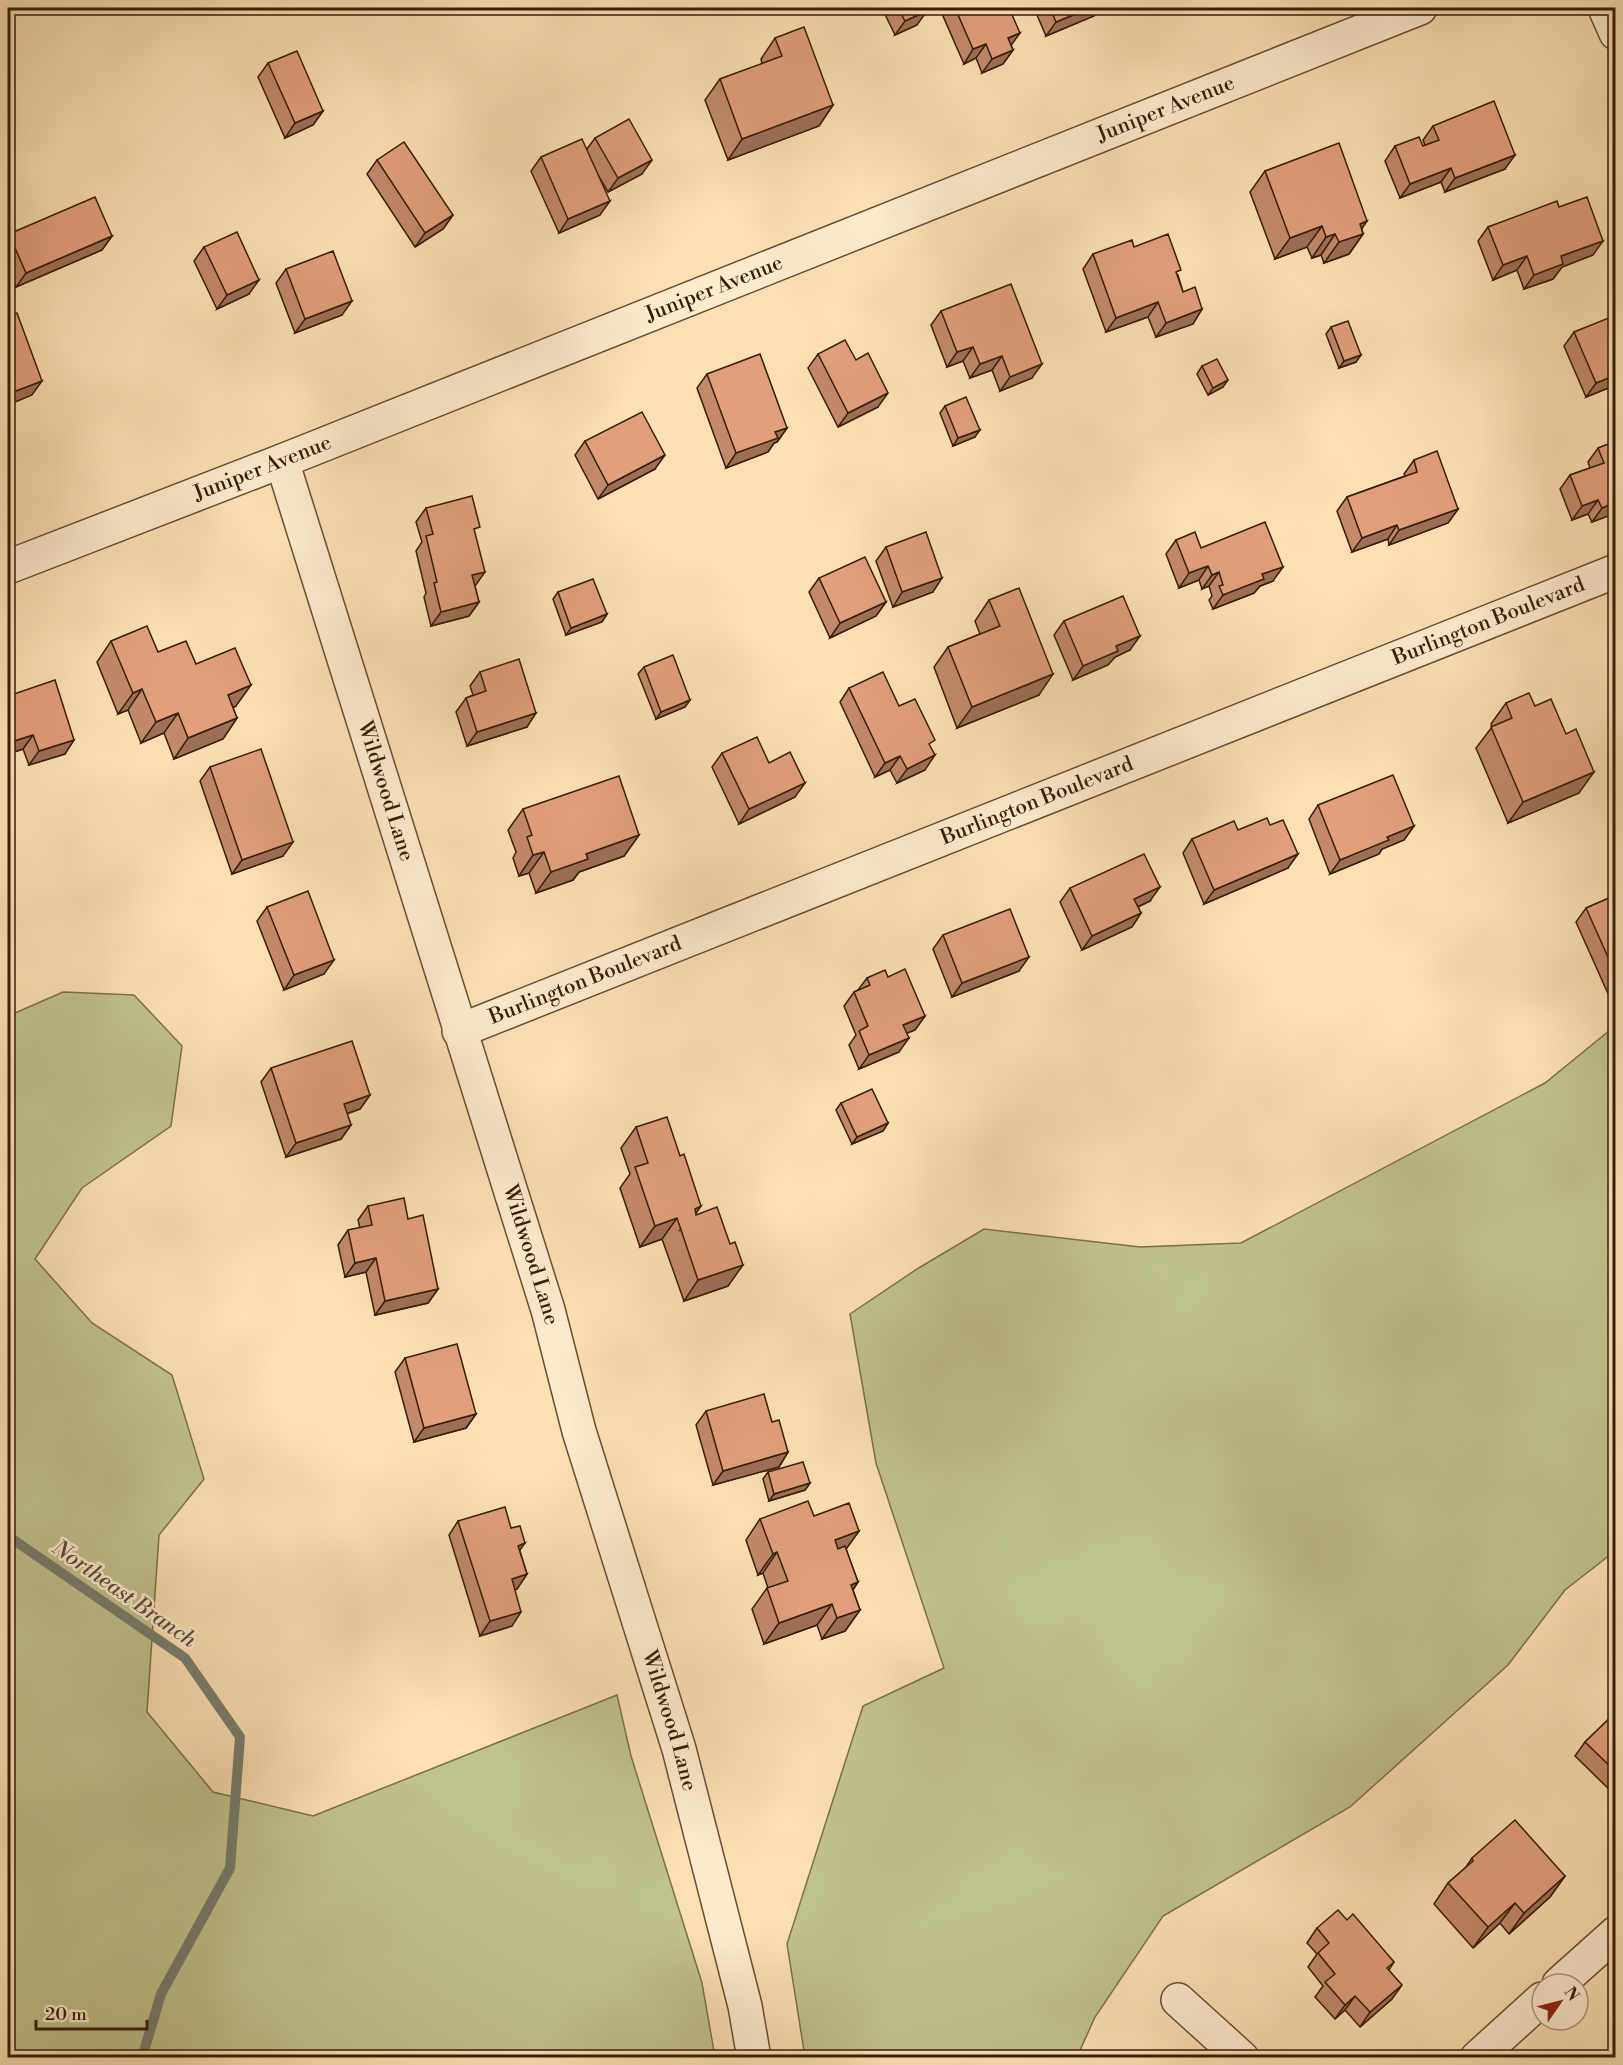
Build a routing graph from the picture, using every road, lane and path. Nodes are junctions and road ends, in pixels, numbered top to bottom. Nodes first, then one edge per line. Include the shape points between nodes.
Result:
1 (1420, 8) edge
2 (1605, 8) edge
3 (1616, 33) edge
4 (282, 461) junction
5 (8, 567) edge
6 (1616, 571) edge
7 (459, 1031) junction
8 (1616, 1933) edge
9 (1572, 1972) edge
10 (1178, 2000) dead end
11 (1530, 2010) edge
12 (754, 2058) edge
13 (1242, 2058) edge
14 (1477, 2058) edge

1 - 4 street, Juniper Avenue
2 - 3 street
4 - 5 street, Juniper Avenue
4 - 7 street, Wildwood Lane
6 - 7 street, Burlington Boulevard
7 - 12 street, Wildwood Lane via 548,1310 579,1431 679,1749 745,2006
8 - 9 street
10 - 13 street
11 - 14 street

